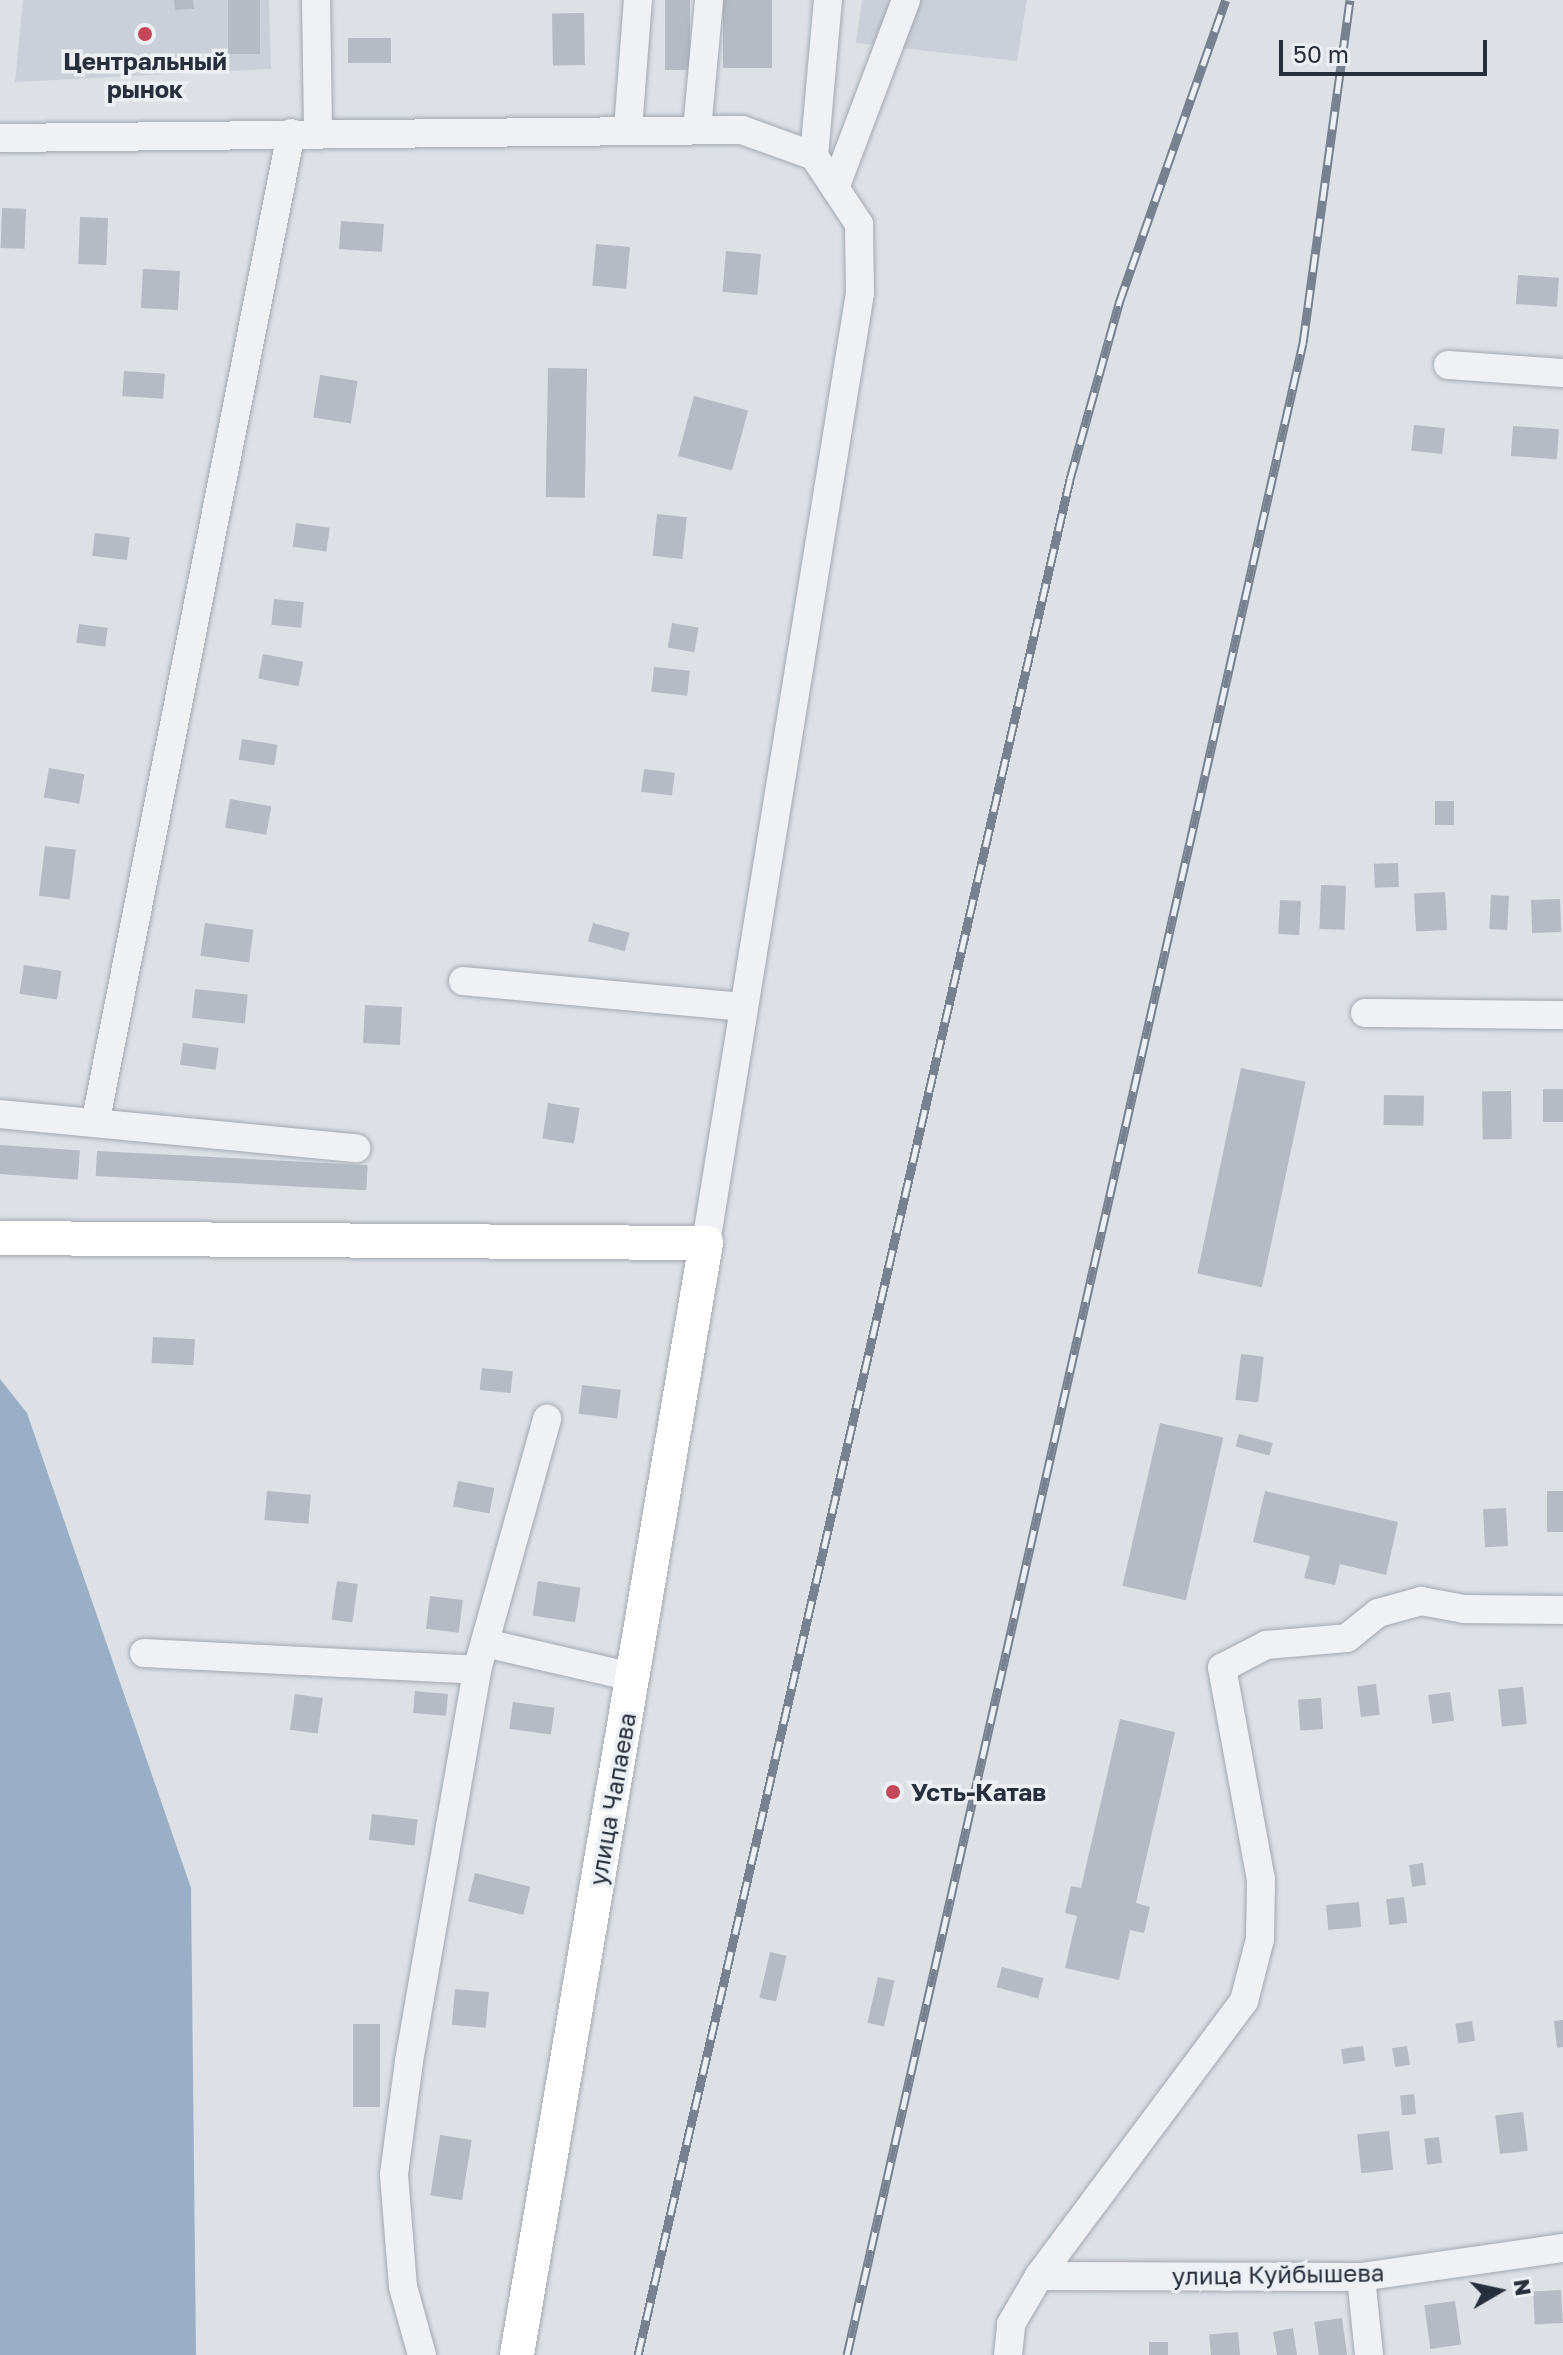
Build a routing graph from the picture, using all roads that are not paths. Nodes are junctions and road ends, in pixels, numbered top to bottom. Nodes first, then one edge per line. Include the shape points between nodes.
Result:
1 (316, 0) edge
2 (638, 0) edge
3 (709, 0) edge
4 (828, 0) edge
5 (906, 0) edge
6 (628, 129) junction
7 (697, 130) junction
8 (304, 132) junction
9 (0, 138) edge
10 (814, 156) junction
11 (835, 188) junction
12 (1448, 365) dead end
13 (1563, 373) edge
14 (463, 981) dead end
15 (744, 1007) junction
16 (1365, 1013) dead end
17 (1563, 1015) edge
18 (0, 1114) edge
19 (96, 1119) junction
20 (356, 1148) dead end
21 (0, 1238) edge
22 (706, 1243) junction
23 (547, 1419) dead end
24 (1563, 1610) edge
25 (144, 1653) dead end
26 (481, 1657) junction
27 (632, 1677) junction
28 (1563, 2248) edge
29 (1039, 2276) junction
30 (1361, 2277) junction
31 (422, 2355) edge
32 (517, 2355) edge
33 (1008, 2355) edge
34 (1369, 2355) edge

1 - 8 street
2 - 6 street
3 - 7 street
4 - 10 street
5 - 11 street
6 - 7 street
6 - 8 street
7 - 10 street via 742,130
8 - 9 street
8 - 19 street
10 - 11 street
11 - 15 street via 859,224 860,293
12 - 13 street
14 - 15 street
15 - 22 street
16 - 17 street
18 - 19 street
19 - 20 street
21 - 22 main road
22 - 27 main road, улица Чапаева
23 - 26 street
24 - 29 street via 1464,1609 1421,1601 1378,1613 1347,1638 1266,1645 1222,1668 1261,1880 1260,1939 1244,2001
25 - 26 street
26 - 27 street
26 - 31 street via 394,2174 403,2287
27 - 32 main road, улица Чапаева
28 - 30 street, улица Куйбышева
29 - 30 street, улица Куйбышева
29 - 33 street via 1011,2324
30 - 34 street

